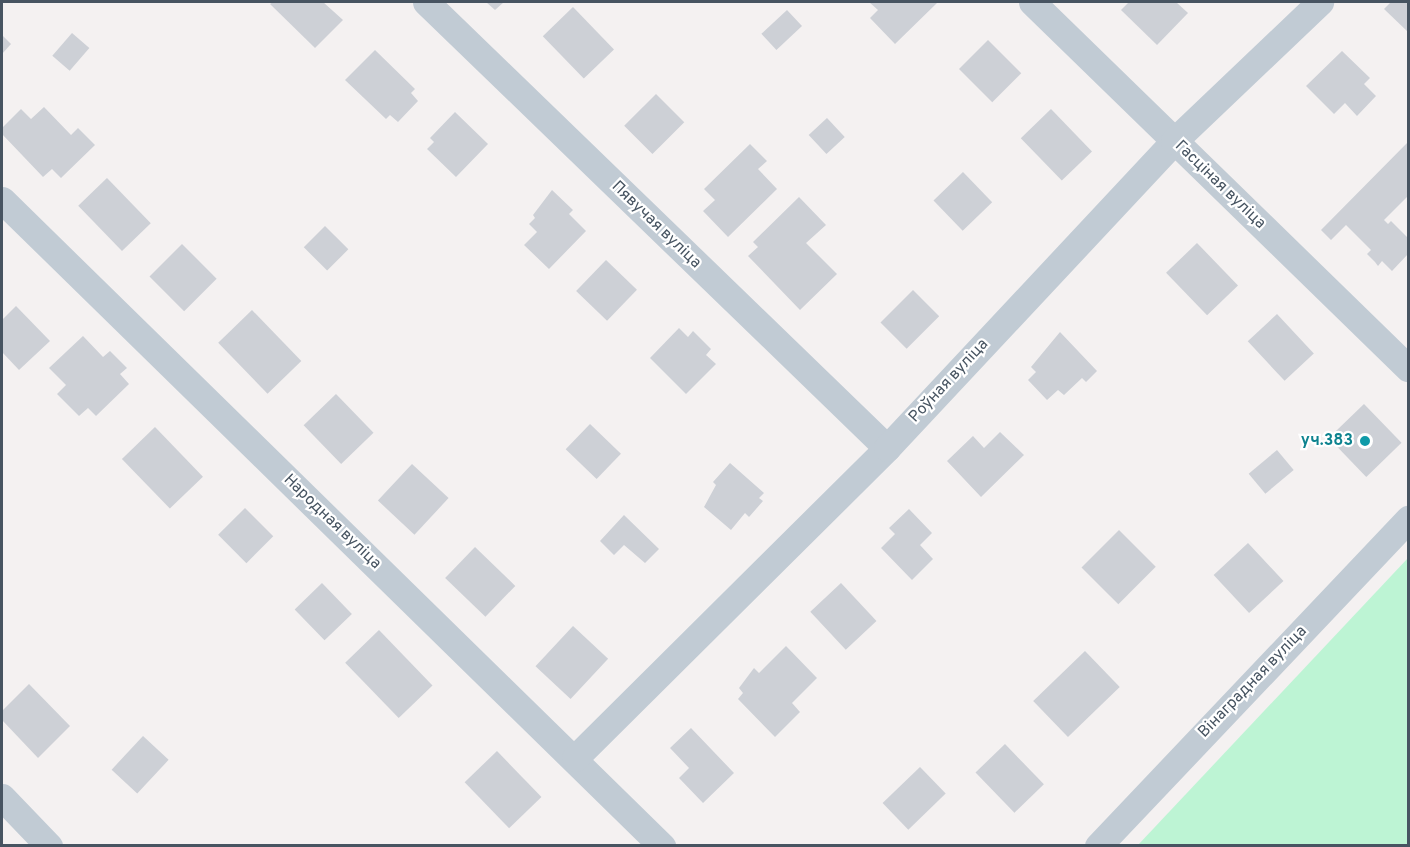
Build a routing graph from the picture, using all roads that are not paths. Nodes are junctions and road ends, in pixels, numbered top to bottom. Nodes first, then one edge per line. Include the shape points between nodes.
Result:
1 (426, 2) edge
2 (1032, 2) edge
3 (1320, 2) edge
4 (1174, 141) junction
5 (2, 200) edge
6 (1408, 368) edge
7 (886, 448) junction
8 (1408, 519) edge
9 (574, 758) junction
10 (2, 797) edge
11 (49, 846) edge
12 (662, 846) edge
13 (1098, 846) edge

1 - 7 street, Пявучая вуліца
2 - 4 street, Гасціная вуліца
3 - 4 street, Роўная вуліца
4 - 6 street, Гасціная вуліца
4 - 7 street, Роўная вуліца
5 - 9 street, Народная вуліца
7 - 9 street, Роўная вуліца
8 - 13 street, Вінаградная вуліца
9 - 12 street, Народная вуліца
10 - 11 street

